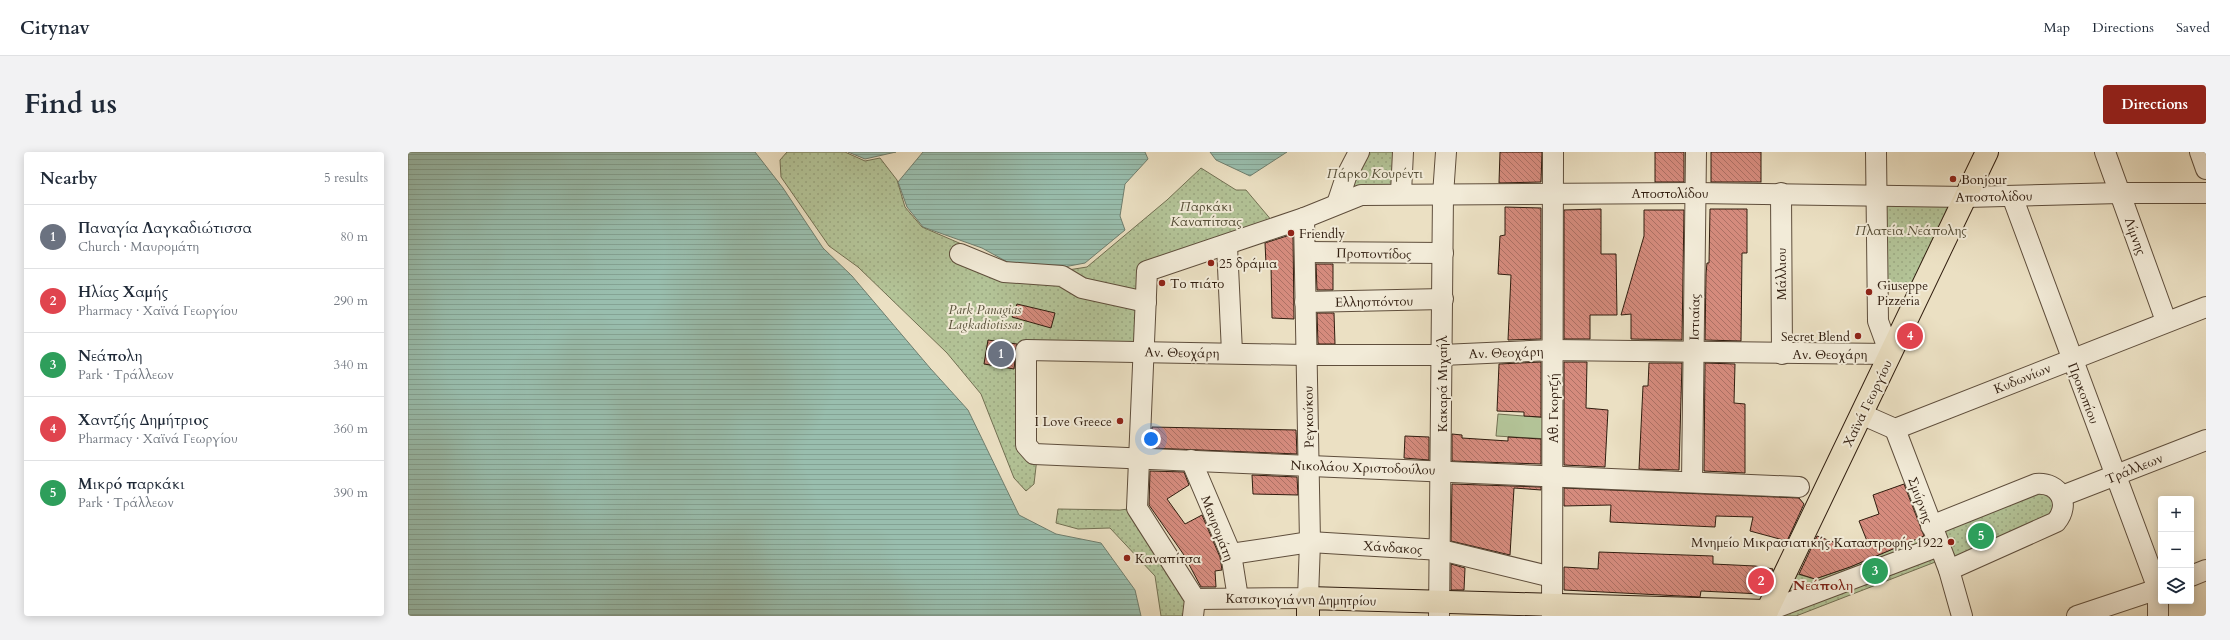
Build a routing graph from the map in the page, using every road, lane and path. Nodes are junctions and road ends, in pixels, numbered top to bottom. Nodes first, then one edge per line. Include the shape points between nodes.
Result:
1 (1359, 152) edge
2 (1403, 152) edge
3 (1446, 152) edge
4 (1553, 152) edge
5 (1696, 152) edge
6 (1876, 152) edge
7 (1987, 152) edge
8 (2104, 152) edge
9 (2200, 152) edge
10 (2206, 169) edge
11 (2120, 192) junction
12 (1401, 193) junction
13 (1695, 193) junction
14 (1781, 193) junction
15 (2206, 193) edge
16 (1553, 194) junction
17 (1876, 194) junction
18 (1444, 195) junction
19 (2012, 196) junction
20 (1966, 197) junction
21 (1337, 204) junction
22 (1304, 218) junction
23 (1227, 246) junction
24 (1305, 252) junction
25 (1443, 253) junction
26 (960, 254) dead end
27 (1443, 299) junction
28 (1146, 302) junction
29 (1305, 302) junction
30 (2206, 307) edge
31 (2166, 321) junction
32 (1553, 350) junction
33 (1145, 351) junction
34 (1232, 352) junction
35 (1694, 352) junction
36 (1782, 354) junction
37 (1890, 354) junction
38 (1306, 355) junction
39 (1442, 355) junction
40 (2071, 359) junction
41 (1861, 414) junction
42 (1895, 429) junction
43 (2206, 440) edge
44 (1030, 449) joint
45 (1138, 458) junction
46 (1191, 460) junction
47 (1309, 465) junction
48 (1442, 471) junction
49 (1552, 475) junction
50 (2115, 476) junction
51 (1692, 482) junction
52 (1800, 487) dead end
53 (2062, 496) junction
54 (1931, 526) junction
55 (1310, 542) junction
56 (1939, 546) junction
57 (1441, 550) junction
58 (1231, 554) junction
59 (1949, 570) junction
60 (2206, 570) edge
61 (2194, 575) edge
62 (1552, 577) junction
63 (2158, 586) edge
64 (2158, 589) edge
65 (1238, 598) junction
66 (2158, 604) edge
67 (1308, 607) edge
68 (1194, 608) edge
69 (1439, 609) edge
70 (1552, 610) edge
71 (1772, 615) edge
72 (1965, 615) edge
73 (2077, 616) edge
74 (2158, 616) edge

1 - 21 street via 1346,177
2 - 12 street
3 - 18 street, Κακαρά Μιχαήλ
4 - 16 street, Αθ. Γκορτζή
5 - 13 street, Ιστιαίας
6 - 17 street
7 - 20 main road, Χαϊνά Γεωργίου
8 - 11 street, Λίμνης
9 - 10 street
11 - 15 street, Αποστολίδου
11 - 19 street, Αποστολίδου
11 - 31 street, Λίμνης
12 - 18 street, Αποστολίδου
12 - 21 street, Αποστολίδου via 1360,194
13 - 14 street, Αποστολίδου
13 - 16 street, Αποστολίδου
13 - 35 street, Ιστιαίας
14 - 17 street, Αποστολίδου
14 - 36 street, Μάλλιου
16 - 18 street, Αποστολίδου
16 - 32 street, Αθ. Γκορτζή
17 - 20 street, Αποστολίδου
17 - 37 street via 1878,321
18 - 25 street, Κακαρά Μιχαήλ
19 - 20 street, Αποστολίδου
19 - 40 street, Προκοπίου
20 - 37 main road, Χαϊνά Γεωργίου
21 - 22 street, Αποστολίδου
22 - 23 street, Αποστολίδου
22 - 24 street, Ρεγκούκου
23 - 28 street, Αποστολίδου via 1147,271
23 - 34 street
24 - 25 street, Προποντίδος
24 - 29 street, Ρεγκούκου
25 - 27 street, Κακαρά Μιχαήλ
26 - 28 street via 1004,272 1062,276 1082,288
27 - 29 street, Ελλησπόντου
27 - 39 street, Κακαρά Μιχαήλ
28 - 33 street
29 - 38 street, Ρεγκούκου
30 - 31 street, Κυδωνίων
31 - 40 street, Κυδωνίων
32 - 35 street, Αν. Θεοχάρη
32 - 39 street, Αν. Θεοχάρη
32 - 49 street, Αθ. Γκορτζή
33 - 34 street, Αν. Θεοχάρη
33 - 44 street, Αν. Θεοχάρη via 1026,350
33 - 45 street
34 - 38 street, Αν. Θεοχάρη
35 - 36 street, Αν. Θεοχάρη
35 - 51 street, Ιστιαίας
36 - 37 street, Αν. Θεοχάρη
37 - 41 main road, Χαϊνά Γεωργίου
38 - 39 street, Αν. Θεοχάρη
38 - 47 street, Ρεγκούκου
39 - 48 street, Κακαρά Μιχαήλ
40 - 42 street, Κυδωνίων
40 - 50 street, Προκοπίου
41 - 42 street
41 - 71 main road, Χαϊνά Γεωργίου
42 - 54 street, Σμύρνης
43 - 50 street, Τράλλεων
44 - 45 street, Νικολάου Χριστοδούλου
45 - 46 street, Νικολάου Χριστοδούλου
45 - 68 street via 1137,508
46 - 47 street, Νικολάου Χριστοδούλου
46 - 58 street, Μαυρομάτη
47 - 48 street, Νικολάου Χριστοδούλου
47 - 55 street, Ρεγκούκου
48 - 49 street, Νικολάου Χριστοδούλου
48 - 57 street, Κακαρά Μιχαήλ
49 - 51 street, Νικολάου Χριστοδούλου
49 - 62 street, Αθ. Γκορτζή
50 - 53 street, Τράλλεων
50 - 63 street, Προκοπίου
51 - 52 street, Νικολάου Χριστοδούλου
53 - 54 street via 2050,485 2036,484
53 - 59 street via 2063,510 2056,522
54 - 56 street, Σμύρνης
55 - 57 street, Χάνδακος
55 - 58 street, Χάνδακος
55 - 67 street, Ρεγκούκου
56 - 59 street, Σμύρνης
56 - 71 street
57 - 62 street, Χάνδακος
57 - 69 street, Κακαρά Μιχαήλ
58 - 65 street, Μαυρομάτη
59 - 72 street, Σμύρνης
60 - 61 street
62 - 70 street, Αθ. Γκορτζή
64 - 73 street
65 - 67 street, Κατσικογιάννη Δημητρίου
65 - 68 street, Κατσικογιάννη Δημητρίου
66 - 74 street
67 - 69 main road, Κατσικογιάννη Δημητρίου
69 - 70 main road, Κατσικογιάννη Δημητρίου
70 - 71 main road, Κατσικογιάννη Δημητρίου

